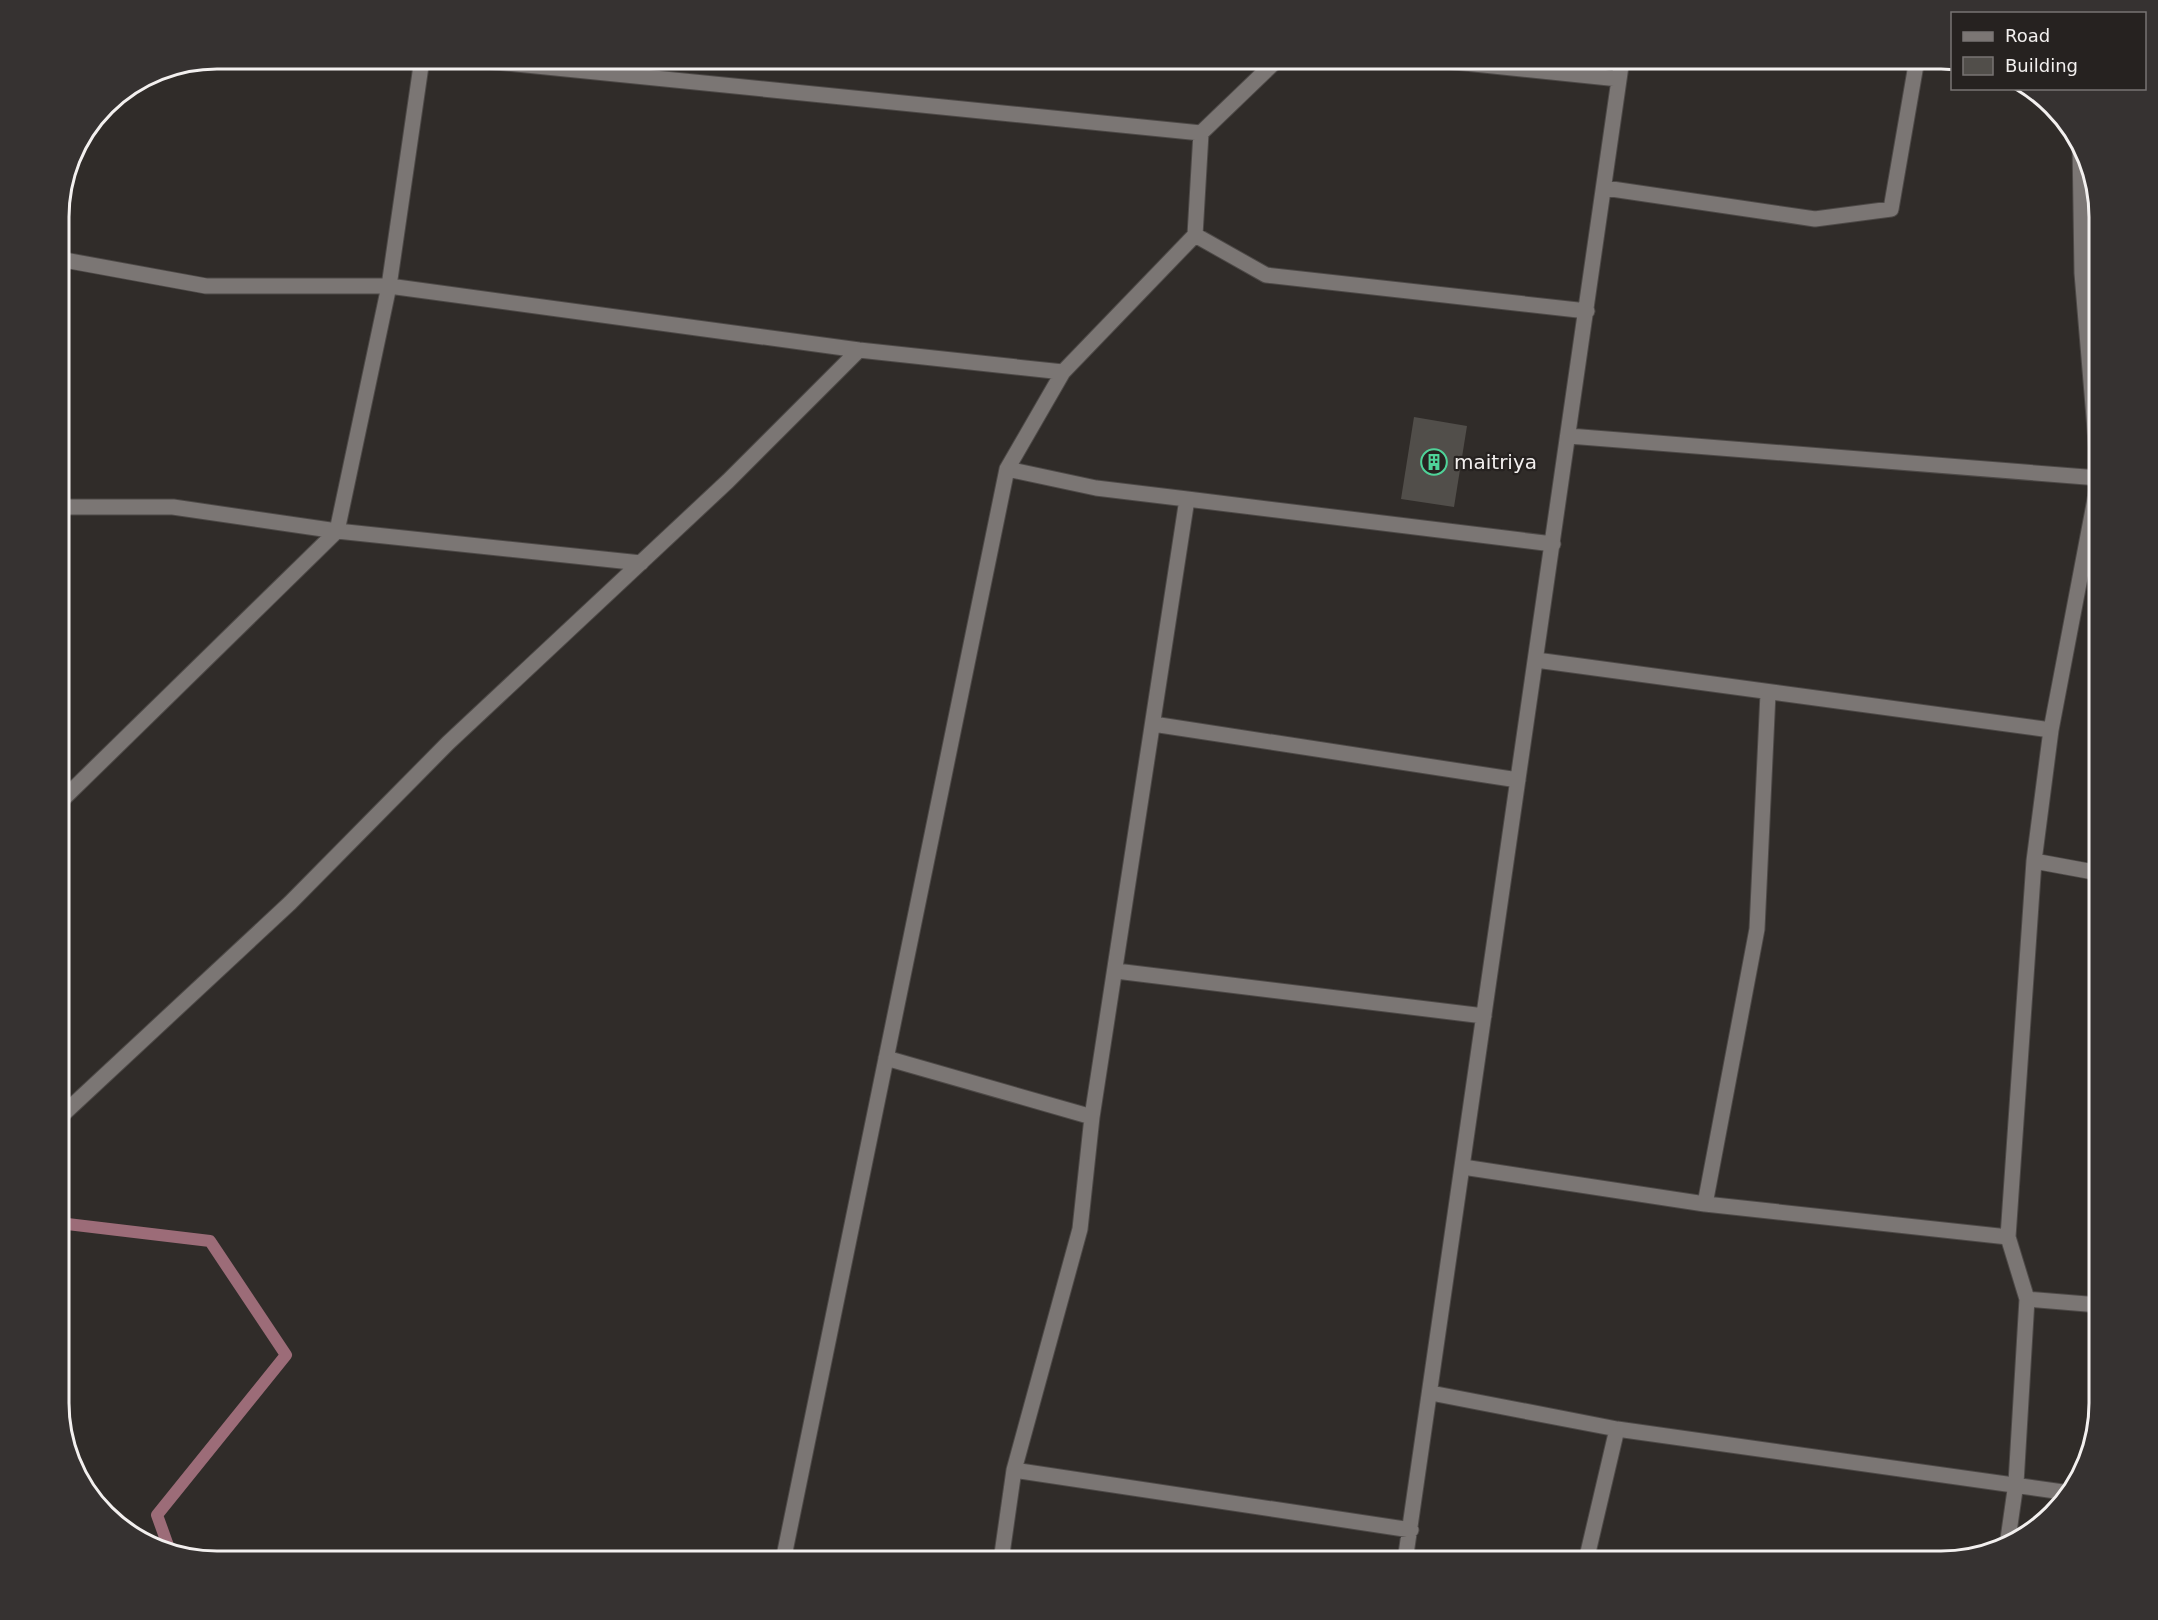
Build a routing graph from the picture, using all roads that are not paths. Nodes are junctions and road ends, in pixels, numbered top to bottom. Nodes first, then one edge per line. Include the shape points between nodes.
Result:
1 (420, 69) edge
2 (573, 69) edge
3 (1267, 69) edge
4 (1527, 69) edge
5 (1620, 69) edge
6 (1915, 69) edge
7 (1619, 79) junction
8 (1201, 133) junction
9 (2080, 168) edge
10 (1605, 188) junction
11 (1195, 235) junction
12 (69, 261) edge
13 (389, 286) junction
14 (1587, 311) junction
15 (860, 350) junction
16 (2089, 357) edge
17 (1063, 372) junction
18 (1569, 436) junction
19 (1007, 468) junction
20 (2089, 477) edge
21 (1187, 499) junction
22 (69, 507) edge
23 (2089, 530) edge
24 (337, 531) junction
25 (1553, 544) junction
26 (640, 563) junction
27 (1536, 660) junction
28 (1768, 693) junction
29 (1153, 724) junction
30 (2051, 730) junction
31 (1518, 780) junction
32 (69, 793) edge
33 (2034, 861) junction
34 (2089, 871) edge
35 (1116, 971) junction
36 (1484, 1016) junction
37 (886, 1058) junction
38 (69, 1109) edge
39 (1092, 1117) junction
40 (1462, 1167) junction
41 (1705, 1204) junction
42 (2008, 1237) junction
43 (2027, 1299) junction
44 (2089, 1304) edge
45 (1431, 1393) junction
46 (1617, 1429) junction
47 (1014, 1470) junction
48 (2016, 1483) junction
49 (2059, 1491) edge
50 (1411, 1530) junction
51 (2009, 1534) edge
52 (785, 1551) edge
53 (1002, 1551) edge
54 (1407, 1551) edge
55 (1589, 1551) edge

1 - 13 street
2 - 8 street
3 - 8 street
4 - 7 street
5 - 7 street
6 - 10 street via 1891,209 1815,219
7 - 10 street
8 - 11 street
9 - 16 street via 2082,273
10 - 14 street
11 - 14 street via 1266,275
11 - 17 street
12 - 13 street via 206,286
13 - 15 street
13 - 24 street
14 - 18 street
15 - 17 street
15 - 26 street via 728,482
17 - 19 street
18 - 20 street
18 - 25 street
19 - 21 street via 1096,488
19 - 37 street
21 - 25 street
21 - 29 street
22 - 24 street via 173,507
23 - 30 street
24 - 26 street
24 - 32 street
25 - 27 street
26 - 38 street via 448,743 290,903
27 - 28 street
27 - 31 street
28 - 30 street
28 - 41 street via 1757,929
29 - 31 street
29 - 35 street
30 - 33 street
31 - 36 street
33 - 34 street
33 - 42 street
35 - 36 street
35 - 39 street
36 - 40 street
37 - 39 street
37 - 52 street
39 - 47 street via 1080,1229
40 - 41 street
40 - 45 street
41 - 42 street
42 - 43 street
43 - 44 street
43 - 48 street
45 - 46 street
45 - 50 street
46 - 48 street
46 - 55 street
47 - 50 street
47 - 53 street
48 - 49 street
48 - 51 street
50 - 54 street

